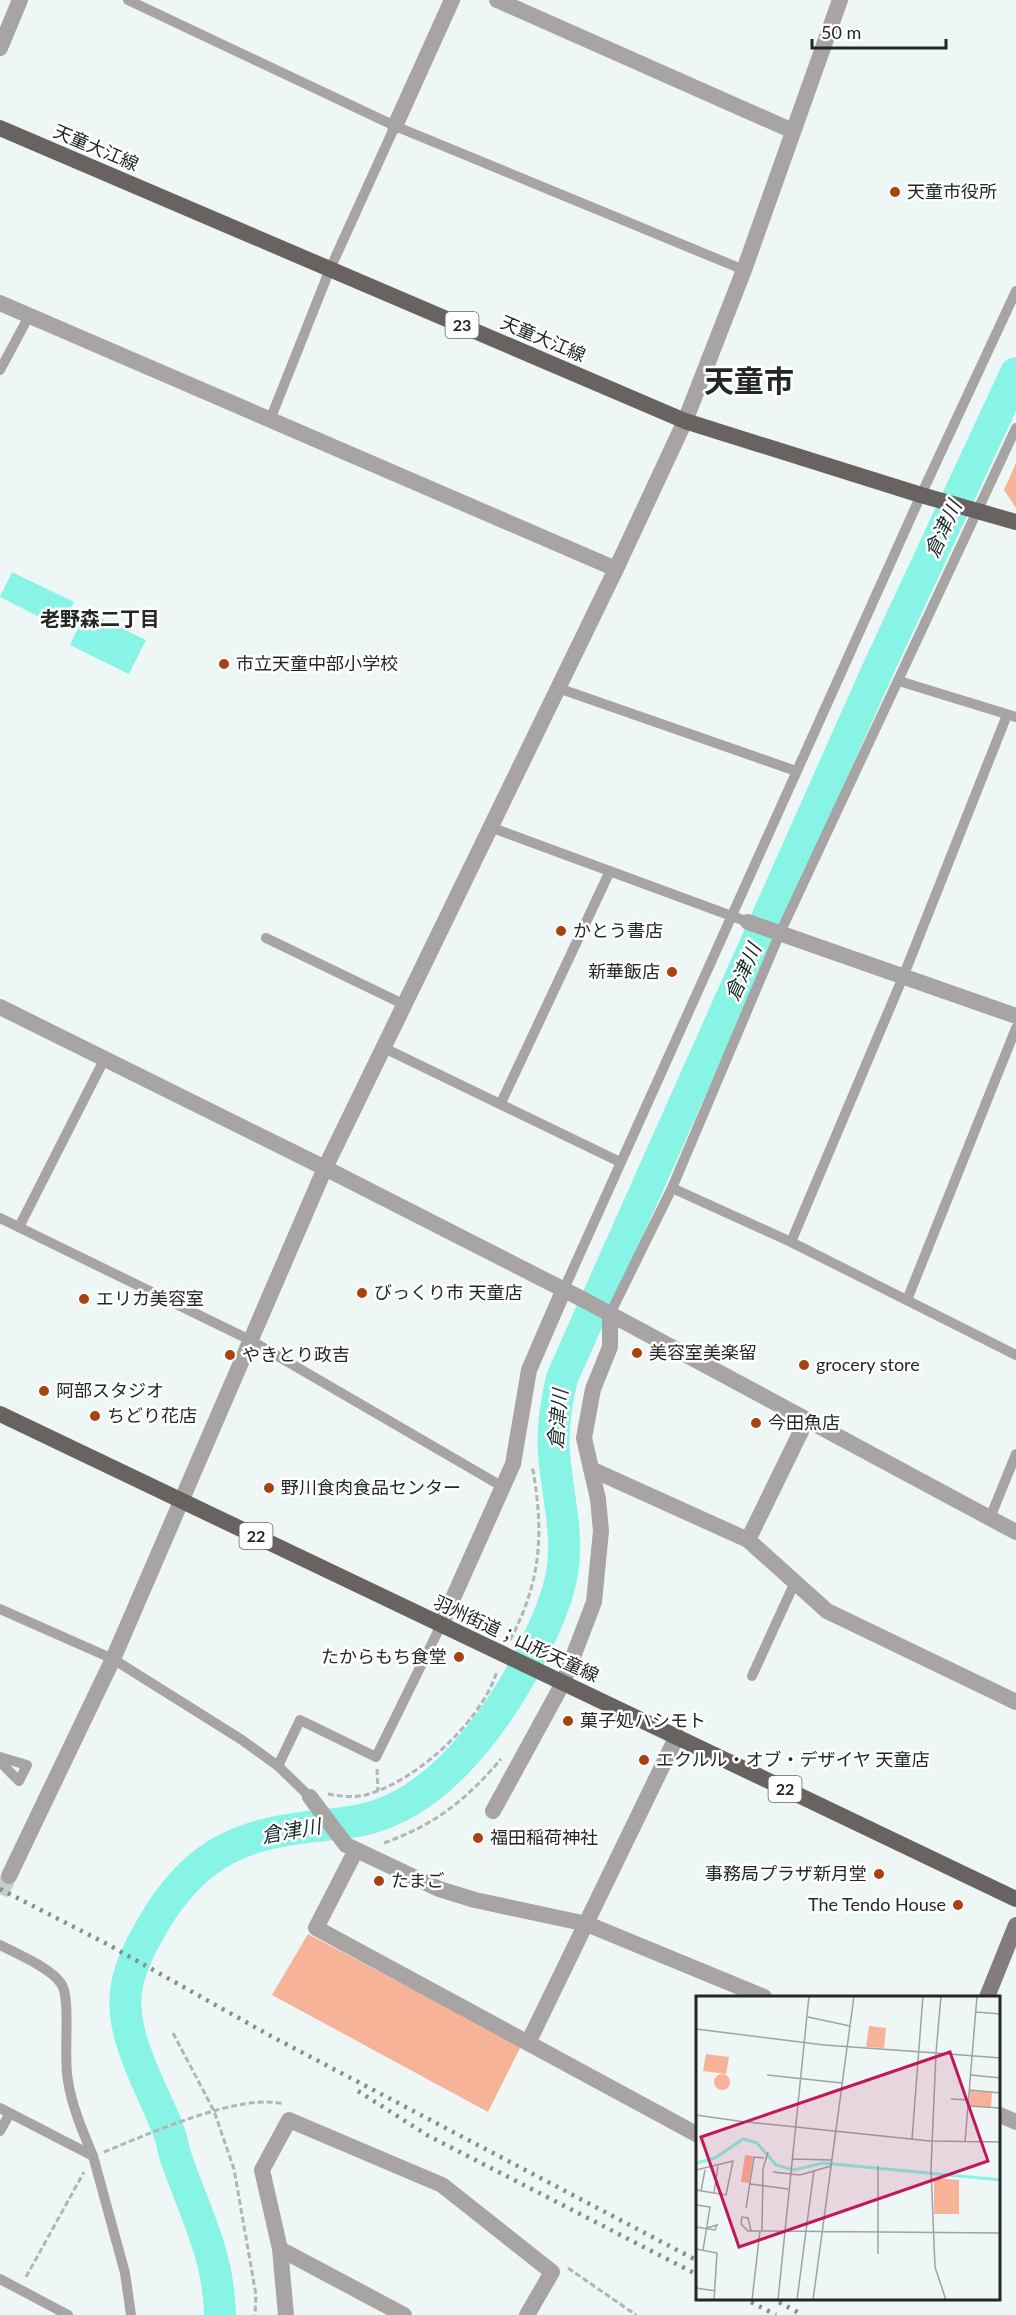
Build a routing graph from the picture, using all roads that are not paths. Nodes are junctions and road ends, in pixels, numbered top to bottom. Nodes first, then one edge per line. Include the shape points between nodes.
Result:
1 (20, 0) edge
2 (128, 0) edge
3 (452, 0) edge
4 (840, 0) edge
5 (501, 1) edge
6 (0, 48) edge
7 (395, 126) junction
8 (0, 128) edge
9 (793, 131) junction
10 (330, 268) junction
11 (744, 270) junction
12 (1016, 291) edge
13 (0, 303) edge
14 (29, 316) junction
15 (0, 370) edge
16 (270, 420) junction
17 (685, 421) junction
18 (1016, 428) edge
19 (926, 497) junction
20 (978, 511) junction
21 (1016, 522) edge
22 (616, 568) junction
23 (899, 681) junction
24 (558, 688) junction
25 (1012, 716) edge
26 (796, 771) junction
27 (490, 827) junction
28 (610, 871) junction
29 (740, 919) junction
30 (780, 933) junction
31 (266, 938) dead end
32 (903, 977) junction
33 (403, 1004) junction
34 (0, 1007) edge
35 (1016, 1016) edge
36 (1016, 1028) edge
37 (382, 1047) junction
38 (105, 1058) junction
39 (501, 1102) junction
40 (620, 1162) junction
41 (325, 1168) junction
42 (672, 1188) junction
43 (0, 1218) edge
44 (19, 1227) junction
45 (791, 1242) junction
46 (564, 1289) junction
47 (907, 1300) junction
48 (610, 1314) junction
49 (252, 1341) junction
50 (1016, 1355) edge
51 (0, 1414) edge
52 (807, 1419) junction
53 (1016, 1454) edge
54 (591, 1469) junction
55 (503, 1487) junction
56 (183, 1500) junction
57 (990, 1518) junction
58 (1016, 1532) edge
59 (748, 1540) junction
60 (795, 1582) junction
61 (0, 1609) edge
62 (441, 1625) junction
63 (113, 1659) junction
64 (753, 1676) dead end
65 (559, 1681) junction
66 (1016, 1702) edge
67 (677, 1736) junction
68 (0, 1757) edge
69 (0, 1762) edge
70 (278, 1766) junction
71 (307, 1794) joint
72 (493, 1811) dead end
73 (351, 1847) junction
74 (9, 1876) tunnel mouth
75 (1016, 1899) edge
76 (587, 1924) junction
77 (1016, 1925) edge
78 (0, 1945) edge
79 (762, 1996) edge
80 (987, 1996) edge
81 (528, 2043) junction
82 (5, 2110) edge
83 (1001, 2116) edge
84 (1016, 2122) edge
85 (0, 2131) edge
86 (696, 2134) edge
87 (93, 2156) junction
88 (280, 2249) junction
89 (1, 2282) edge
90 (68, 2315) edge
91 (131, 2315) edge
92 (286, 2315) edge
93 (404, 2315) edge
94 (527, 2315) edge

1 - 6 street
2 - 7 lane
3 - 7 street
4 - 9 street
5 - 9 street
7 - 10 lane
7 - 11 lane
8 - 10 main road, 天童大江線 / 23
9 - 11 street
10 - 16 lane
10 - 17 main road, 天童大江線 / 23
11 - 17 street
12 - 19 lane
13 - 14 street
14 - 15 lane
14 - 16 street
16 - 22 street
17 - 19 main road, 天童大江線 / 23
17 - 22 street
18 - 20 lane
19 - 20 main road, 天童大江線 / 23
19 - 26 lane
20 - 21 main road, 天童大江線 / 23
20 - 23 lane
22 - 24 street
23 - 25 lane
23 - 30 lane
24 - 26 lane
24 - 27 street
25 - 32 lane
26 - 29 lane
27 - 28 lane
27 - 33 street
28 - 29 lane
28 - 39 lane
29 - 30 street
29 - 40 lane
30 - 32 street
30 - 42 lane
31 - 33 lane
32 - 35 street
32 - 45 lane
33 - 37 street
34 - 38 street
36 - 47 lane
37 - 39 lane
37 - 41 street
38 - 41 street
38 - 44 lane
39 - 40 lane
40 - 46 lane
41 - 46 street
41 - 49 street
42 - 45 lane
42 - 48 lane
43 - 44 lane
44 - 49 lane
45 - 47 lane
46 - 48 street
46 - 55 street via 529,1370 513,1464
47 - 50 lane
48 - 52 street
48 - 54 street via 610,1347 593,1389 584,1438
49 - 55 lane
49 - 56 street
51 - 56 main road, 羽州街道；山形天童線 / 22
52 - 57 street
52 - 59 street
53 - 57 lane
54 - 59 street
54 - 65 street via 601,1531 598,1576 587,1624
55 - 62 street
56 - 62 main road, 羽州街道；山形天童線 / 22
56 - 63 street
57 - 58 street
59 - 60 street
60 - 64 lane
60 - 66 street via 827,1611
61 - 63 lane
62 - 65 main road, 羽州街道；山形天童線 / 22
62 - 70 lane via 376,1757 300,1720
63 - 70 lane
63 - 74 street
65 - 67 main road, 羽州街道；山形天童線 / 22
65 - 72 street
67 - 75 main road, 羽州街道；山形天童線 / 22
67 - 76 street
68 - 69 lane via 27,1765 19,1781
70 - 71 lane
71 - 73 street
73 - 76 street via 439,1889
73 - 81 street via 316,1928
76 - 79 street
76 - 81 street
77 - 80 main road
78 - 87 lane via 61,1983 67,1999 67,2080
81 - 86 street
82 - 85 lane
82 - 87 lane
83 - 84 street
87 - 91 lane via 125,2273
88 - 92 street
88 - 93 street
88 - 94 street via 262,2169 289,2120 442,2185 552,2272
89 - 90 lane

